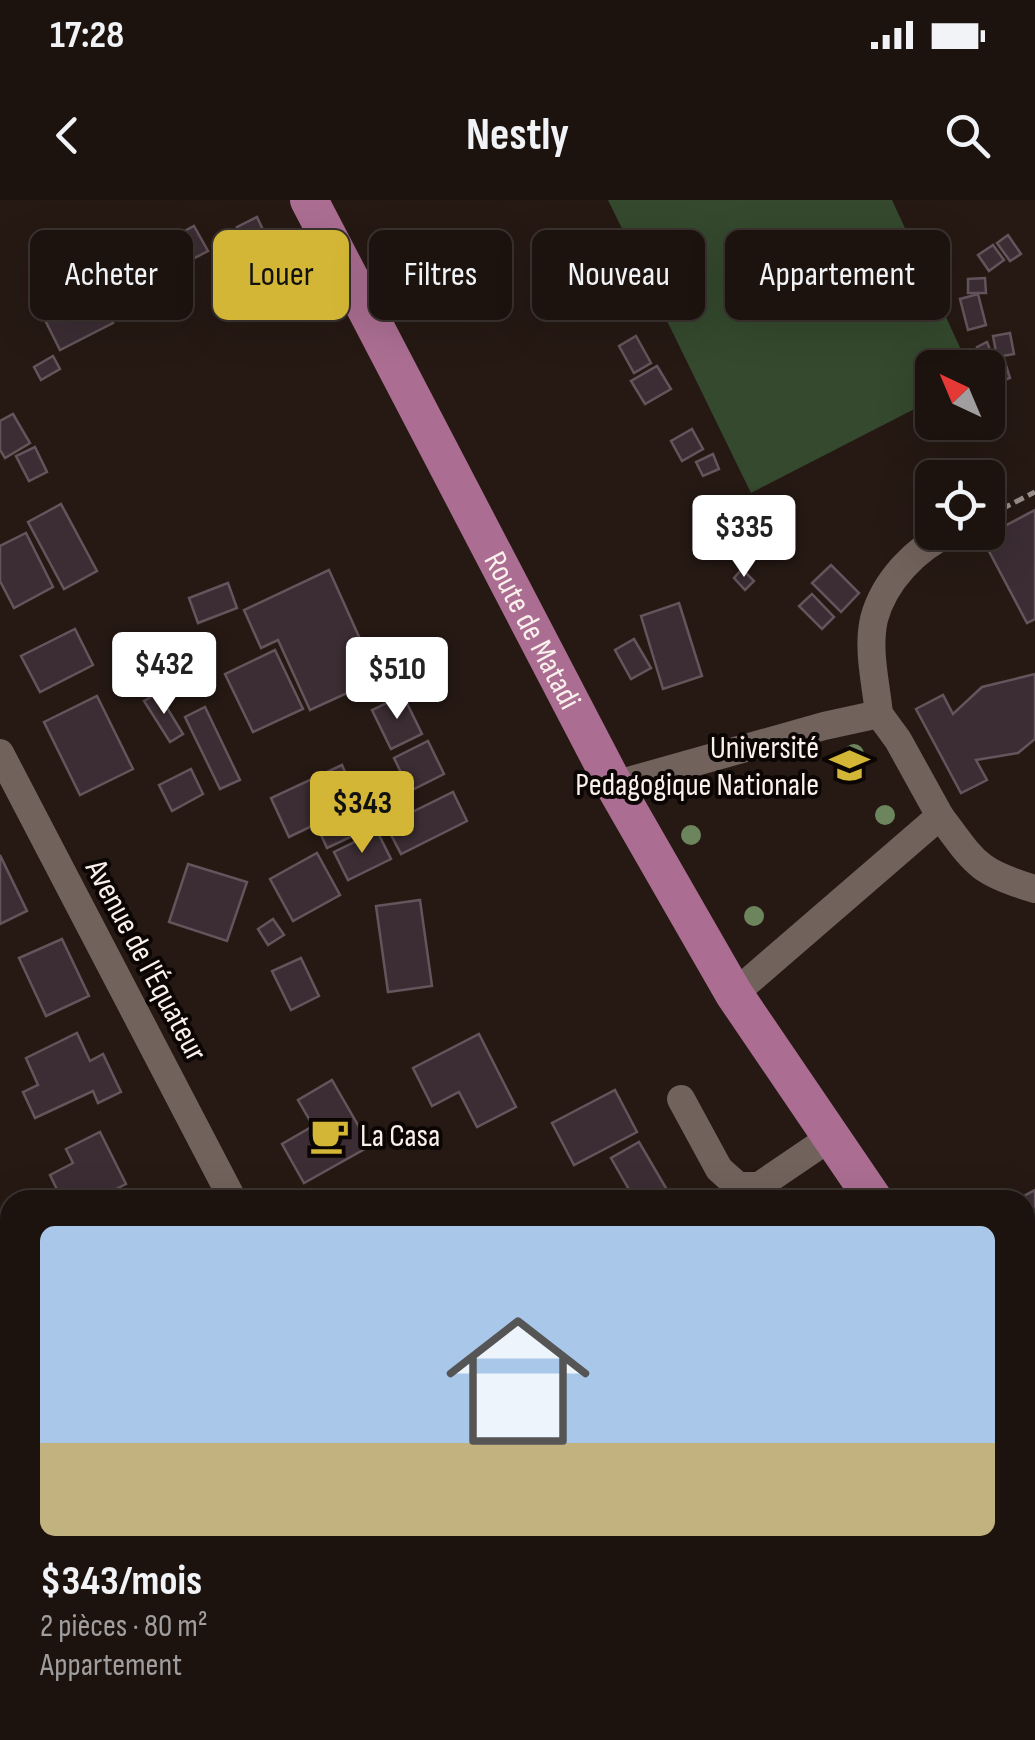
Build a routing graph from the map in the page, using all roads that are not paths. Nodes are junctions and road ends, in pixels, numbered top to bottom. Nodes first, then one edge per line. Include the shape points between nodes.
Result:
1 (308, 200) edge
2 (922, 550) edge
3 (879, 714) junction
4 (0, 753) edge
5 (614, 786) junction
6 (940, 816) junction
7 (1035, 889) edge
8 (734, 994) junction
9 (681, 1100) dead end
10 (831, 1136) junction
11 (228, 1190) edge
12 (867, 1190) edge

1 - 5 main road, Route de Matadi
2 - 3 street via 891,581 874,618
3 - 5 street
3 - 6 street
4 - 11 street, Avenue de l'Équateur
5 - 8 main road, Route de Matadi
6 - 7 street via 975,864
6 - 8 street
8 - 10 main road, Route de Matadi
9 - 10 street via 719,1170 738,1186 759,1186
10 - 12 main road, Route de Matadi

